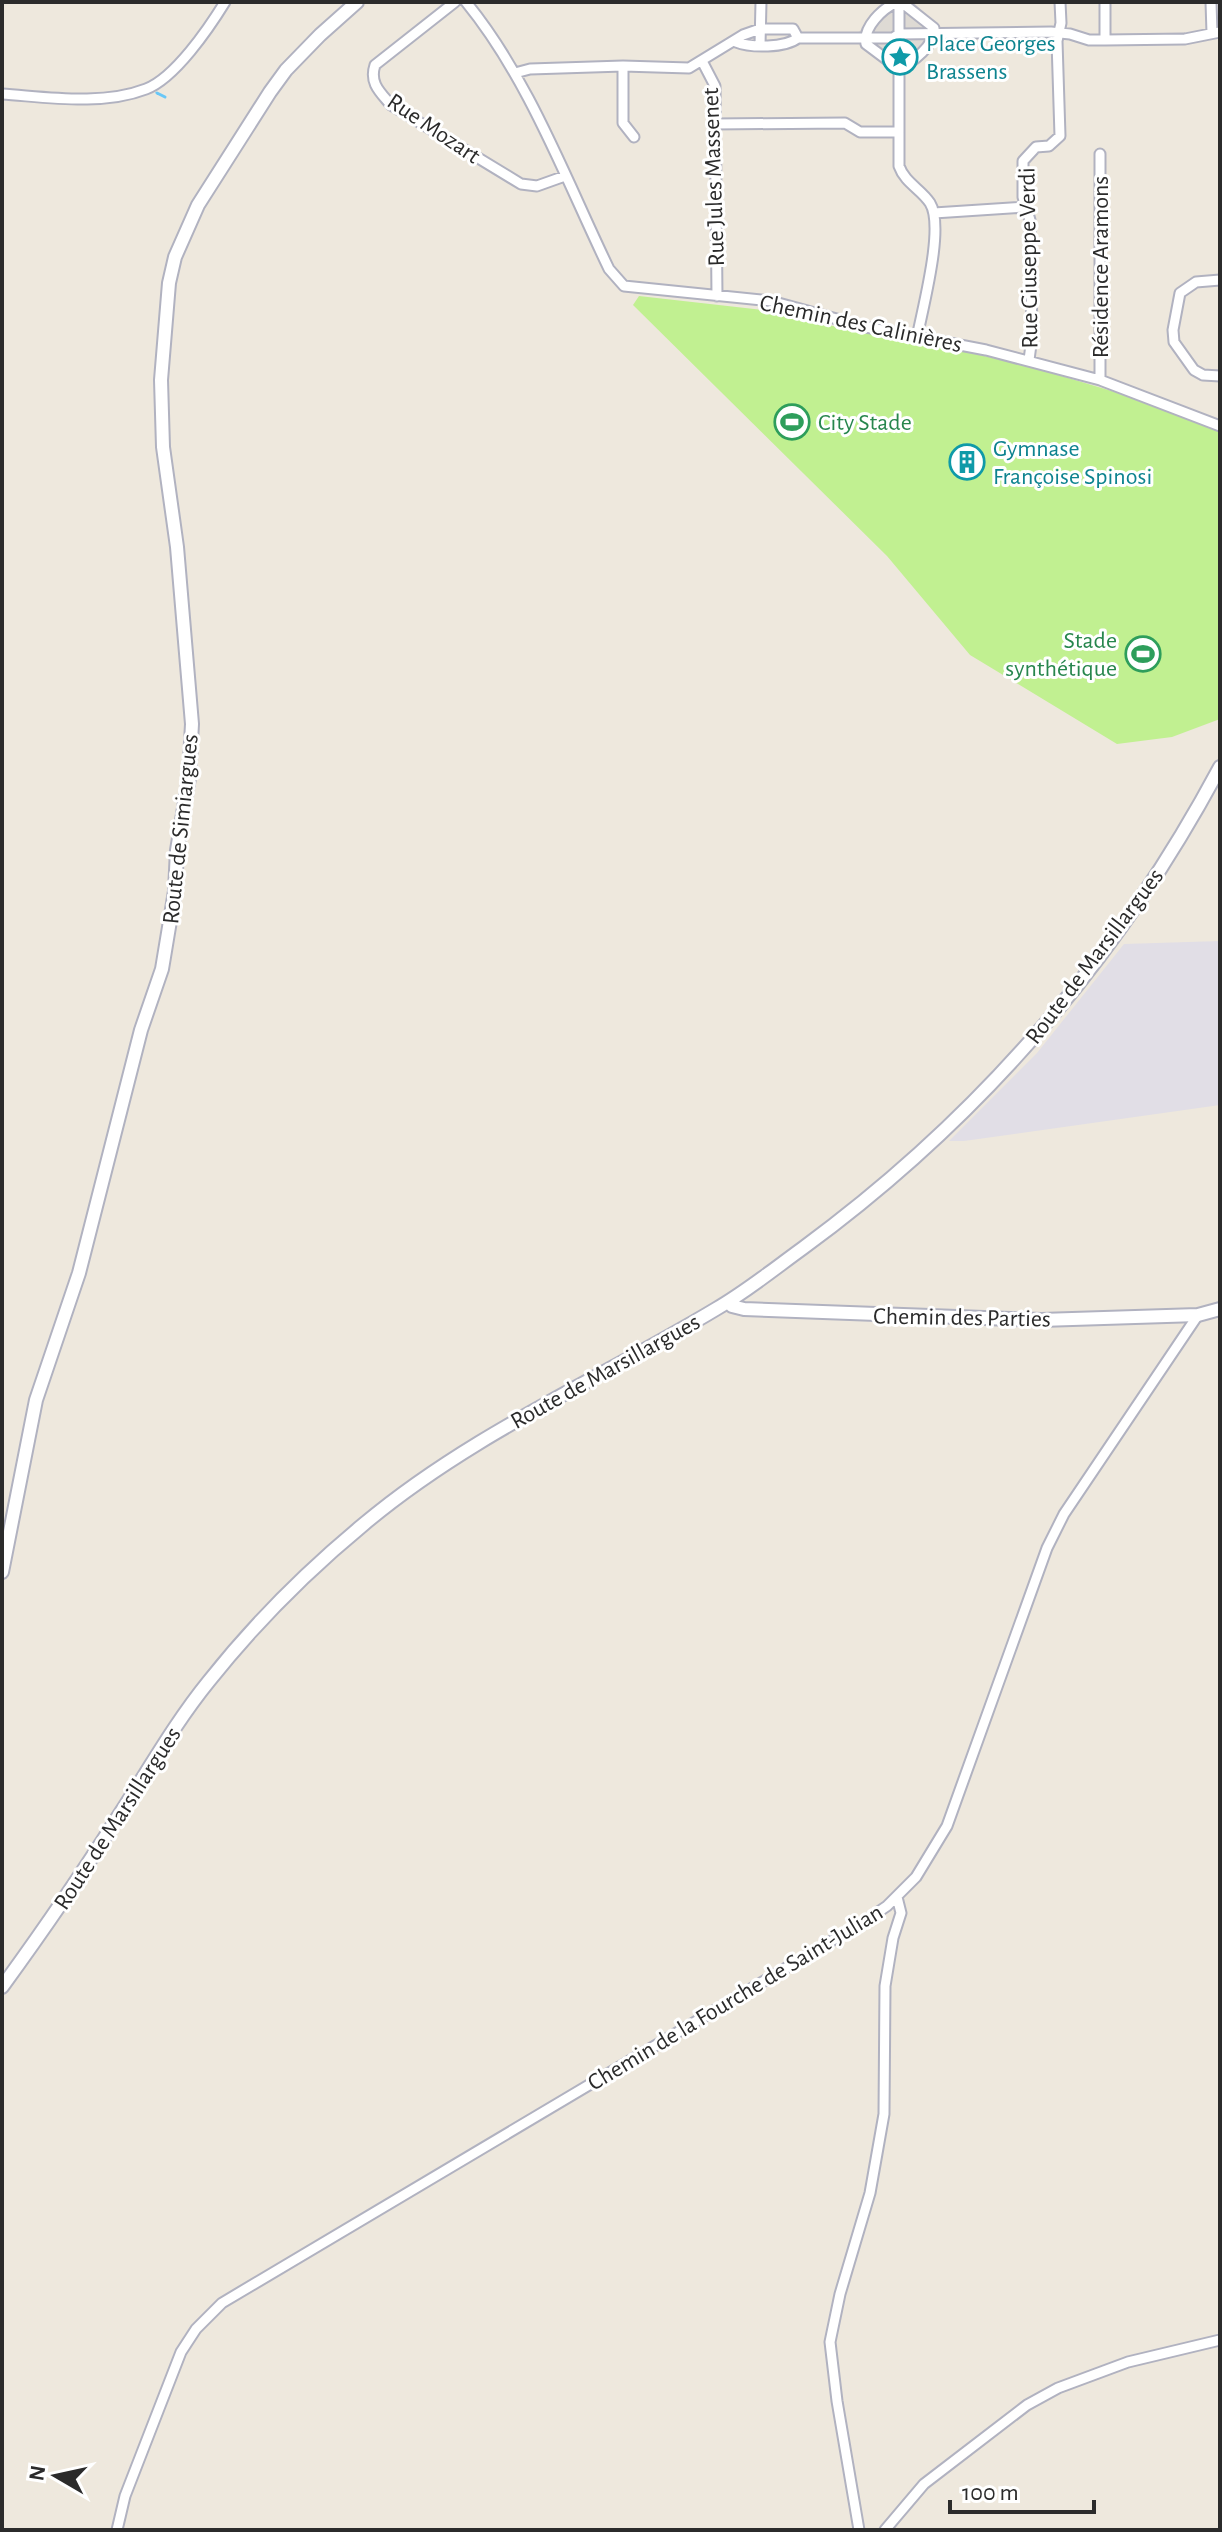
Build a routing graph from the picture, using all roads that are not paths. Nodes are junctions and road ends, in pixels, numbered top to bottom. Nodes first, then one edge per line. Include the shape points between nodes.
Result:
1 (225, 2) edge
2 (357, 2) edge
3 (455, 2) edge
4 (466, 2) edge
5 (761, 2) edge
6 (899, 2) edge
7 (1060, 2) edge
8 (1105, 2) edge
9 (1211, 2) edge
10 (760, 29) junction
11 (1216, 32) edge
12 (936, 33) junction
13 (1060, 33) junction
14 (899, 34) junction
15 (798, 38) junction
16 (865, 38) junction
17 (1105, 40) junction
18 (736, 42) junction
19 (760, 45) junction
20 (702, 61) junction
21 (623, 66) junction
22 (898, 68) junction
23 (515, 73) junction
24 (2, 94) edge
25 (714, 124) junction
26 (899, 132) junction
27 (634, 137) dead end
28 (1100, 154) dead end
29 (565, 176) junction
30 (1025, 207) junction
31 (934, 213) junction
32 (1220, 280) edge
33 (717, 296) junction
34 (917, 338) junction
35 (1029, 360) junction
36 (1220, 376) edge
37 (1100, 380) junction
38 (1220, 426) edge
39 (1220, 767) edge
40 (728, 1302) junction
41 (1220, 1309) edge
42 (1198, 1315) junction
43 (2, 1572) edge
44 (897, 1897) junction
45 (2, 1987) edge
46 (1220, 2340) edge
47 (117, 2530) edge
48 (859, 2530) edge
49 (885, 2530) edge

1 - 24 street via 172,70 148,88 70,98
2 - 43 street, Route de Simiargues via 270,92 198,205 169,283 161,380 163,447 189,688 190,766 166,954 141,1030 81,1266 36,1400
3 - 29 street, Rue Mozart via 375,65 375,87 391,105 521,184 537,186
4 - 23 street, Chemin des Calinières
5 - 10 street
6 - 12 street
6 - 14 street
6 - 16 street via 867,29
7 - 13 street
8 - 17 street
9 - 11 street
10 - 15 street via 793,29
10 - 18 street
10 - 19 street
11 - 17 street via 1185,39
12 - 13 street
12 - 14 street
12 - 22 street
13 - 17 street
13 - 30 street, Rue Giuseppe Verdi via 1060,136 1049,146 1036,147 1023,161
14 - 16 street
14 - 22 street
15 - 16 street
15 - 19 street
16 - 22 street
18 - 19 street
18 - 20 street
20 - 21 street via 689,68
20 - 25 street, Rue Jules Massenet via 715,86
21 - 23 street
21 - 27 street via 623,123
22 - 26 street
23 - 29 street, Chemin des Calinières
25 - 26 street via 845,123 860,132
25 - 33 street, Rue Jules Massenet
26 - 31 street via 902,175 930,202
28 - 37 street, Résidence Aramons
29 - 33 street, Chemin des Calinières via 609,269 624,286
30 - 31 street
30 - 35 street, Rue Giuseppe Verdi via 1030,220
31 - 34 street via 933,257
32 - 36 street via 1196,282 1180,293 1173,330 1174,342 1194,370
33 - 34 street, Chemin des Calinières via 771,301
34 - 35 street, Chemin des Calinières
35 - 37 street, Chemin des Calinières
37 - 38 street, Chemin des Calinières
39 - 40 street, Route de Marsillargues via 1157,876 1111,941 984,1093 886,1183
40 - 42 street, Chemin des Parties via 744,1309 1041,1320
40 - 45 street, Route de Marsillargues via 431,1474 366,1522 292,1589 190,1706
41 - 42 street, Chemin des Parties
42 - 44 street, Chemin de la Fourche de Saint-Julian via 1064,1514 1029,1595 947,1826 916,1877
44 - 47 street, Chemin de la Fourche de Saint-Julian via 826,1945 222,2303 181,2352
44 - 48 street via 901,1913 885,1986 884,2114 870,2193 830,2342
46 - 49 street via 1128,2362 1027,2405 924,2484

